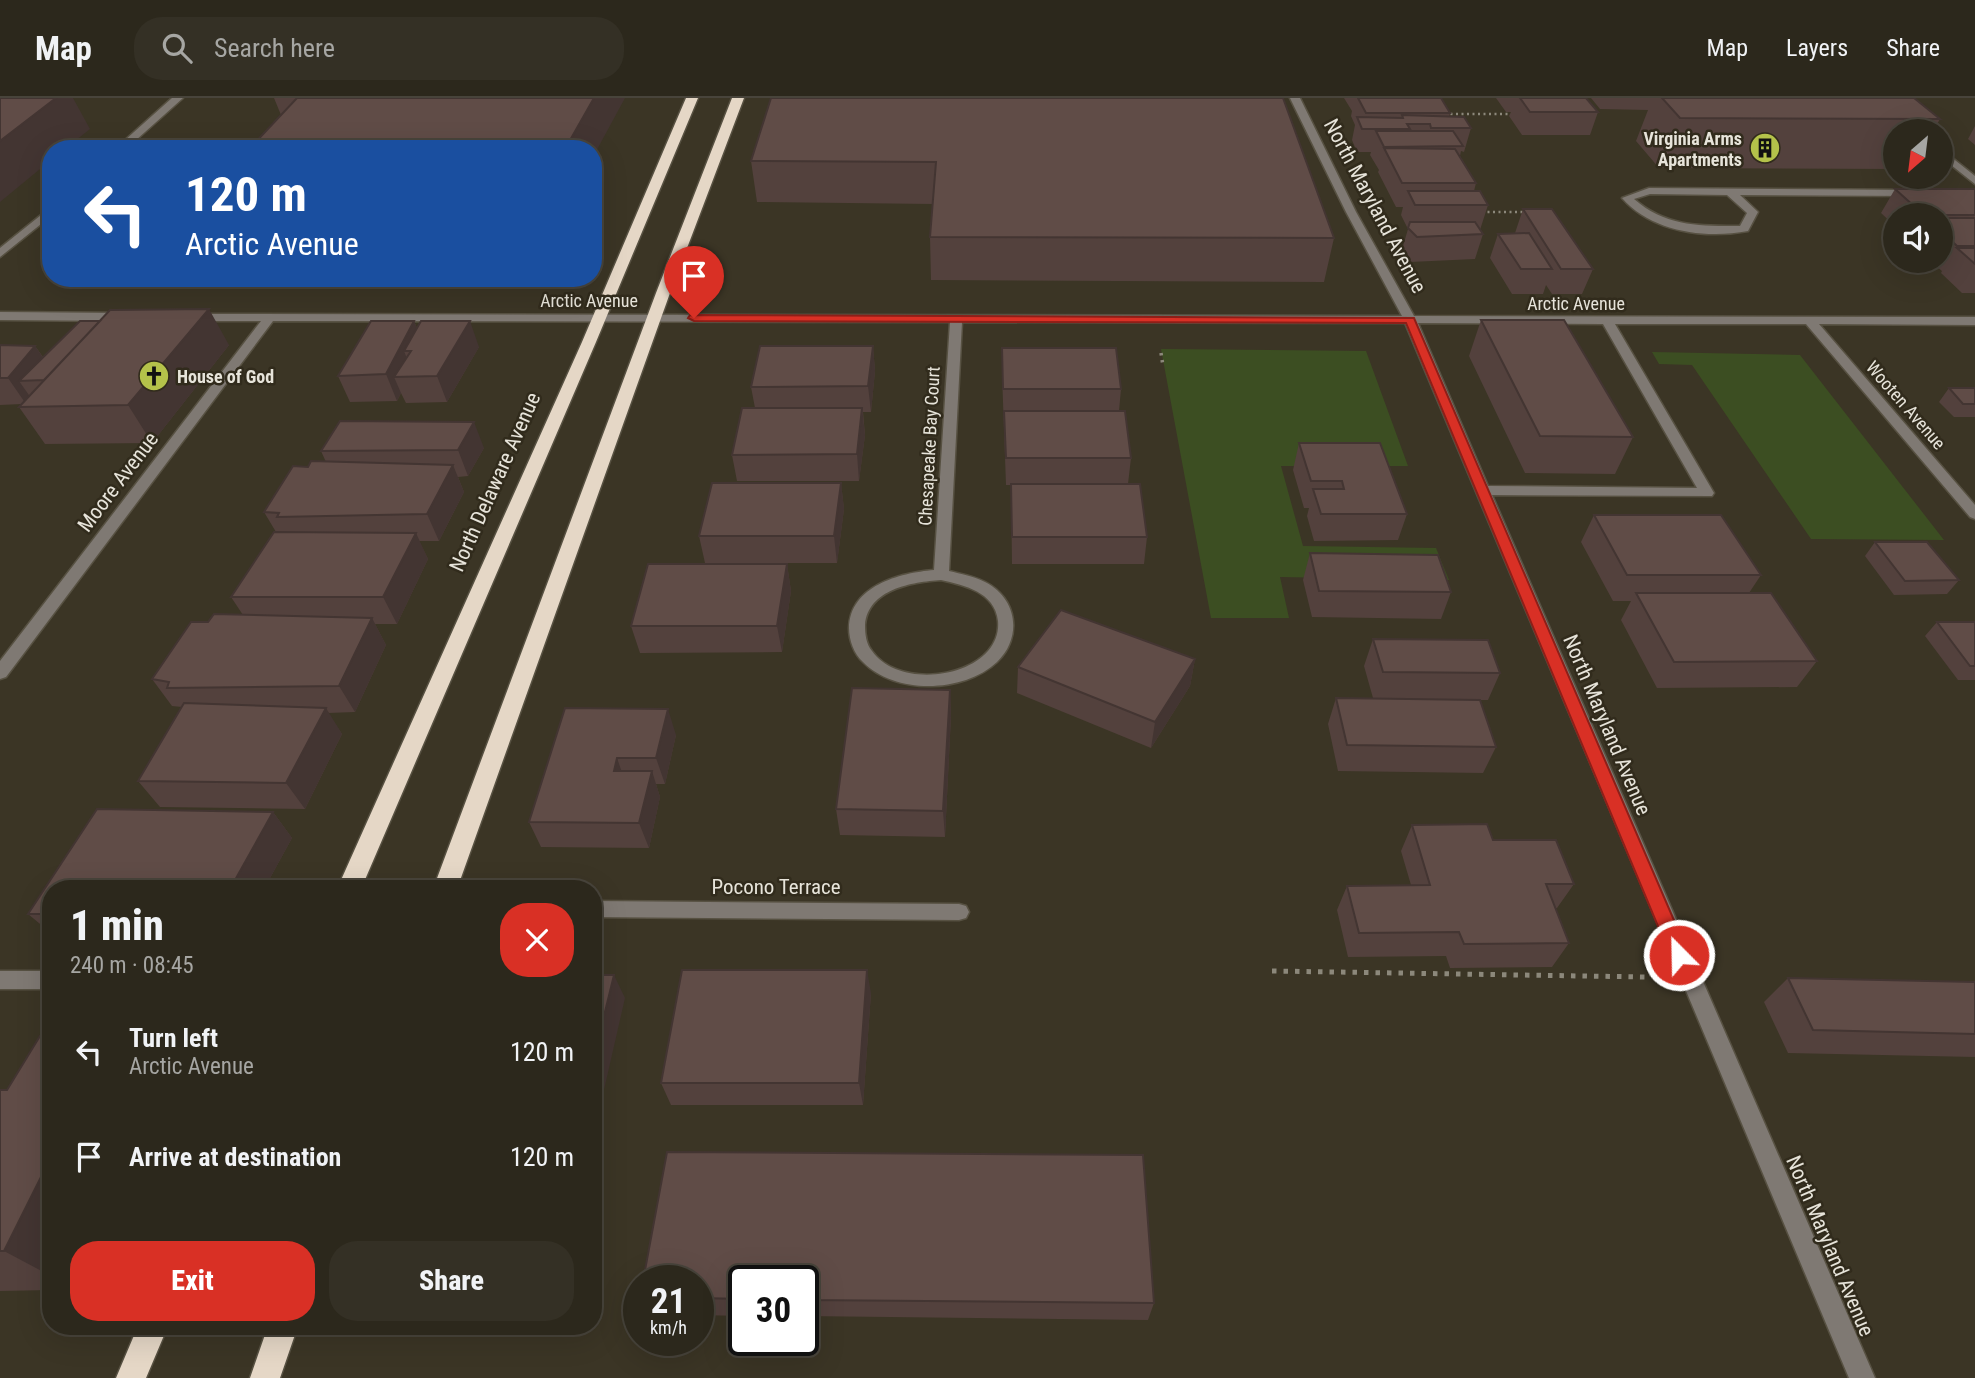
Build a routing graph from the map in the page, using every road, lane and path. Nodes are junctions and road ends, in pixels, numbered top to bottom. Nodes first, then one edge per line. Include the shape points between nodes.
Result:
1 (178, 98) edge
2 (692, 98) edge
3 (737, 98) edge
4 (1295, 98) edge
5 (1440, 114) edge
6 (1521, 114) edge
7 (130, 140) edge
8 (1953, 162) edge
9 (1975, 181) edge
10 (1730, 192) junction
11 (1925, 193) edge
12 (1472, 212) edge
13 (1526, 212) edge
14 (42, 218) edge
15 (0, 254) edge
16 (0, 316) edge
17 (146, 317) edge
18 (173, 317) edge
19 (270, 317) junction
20 (599, 317) junction
21 (655, 318) junction
22 (956, 320) junction
23 (1410, 320) junction
24 (1607, 320) junction
25 (1809, 320) junction
26 (1975, 321) edge
27 (1482, 489) junction
28 (1975, 514) edge
29 (941, 575) junction
30 (0, 673) edge
31 (353, 880) edge
32 (448, 880) edge
33 (602, 908) edge
34 (959, 912) dead end
35 (1272, 971) dead end
36 (1689, 978) junction
37 (0, 980) edge
38 (42, 980) edge
39 (149, 1335) edge
40 (280, 1335) edge
41 (131, 1378) edge
42 (265, 1378) edge
43 (1861, 1378) edge

1 - 7 street
2 - 20 highway, North Delaware Avenue
3 - 21 highway
4 - 23 street, North Maryland Avenue
5 - 6 path
8 - 9 street
10 - 10 street via 1649,191 1627,198 1643,214 1679,229 1744,229 1753,212
10 - 11 street
12 - 13 path
14 - 15 street
16 - 17 street
18 - 19 street, Arctic Avenue
19 - 20 street, Arctic Avenue
19 - 30 street, Moore Avenue
20 - 21 street, Arctic Avenue
20 - 31 highway, North Delaware Avenue
21 - 22 street, Arctic Avenue
21 - 32 highway
22 - 23 street, Arctic Avenue
22 - 29 street, Chesapeake Bay Court
23 - 24 street, Arctic Avenue
23 - 27 street, North Maryland Avenue
24 - 25 street, Arctic Avenue
24 - 27 street via 1707,493
25 - 26 street, Arctic Avenue
25 - 28 street, Wooten Avenue
27 - 36 street, North Maryland Avenue
29 - 29 street via 894,583 862,608 856,625 858,642 869,658 887,671 936,680 962,675 999,651 1007,634 1007,617 999,601 984,588
33 - 34 street, Pocono Terrace
35 - 36 path
36 - 43 street, North Maryland Avenue
37 - 38 street
39 - 41 highway
40 - 42 highway

